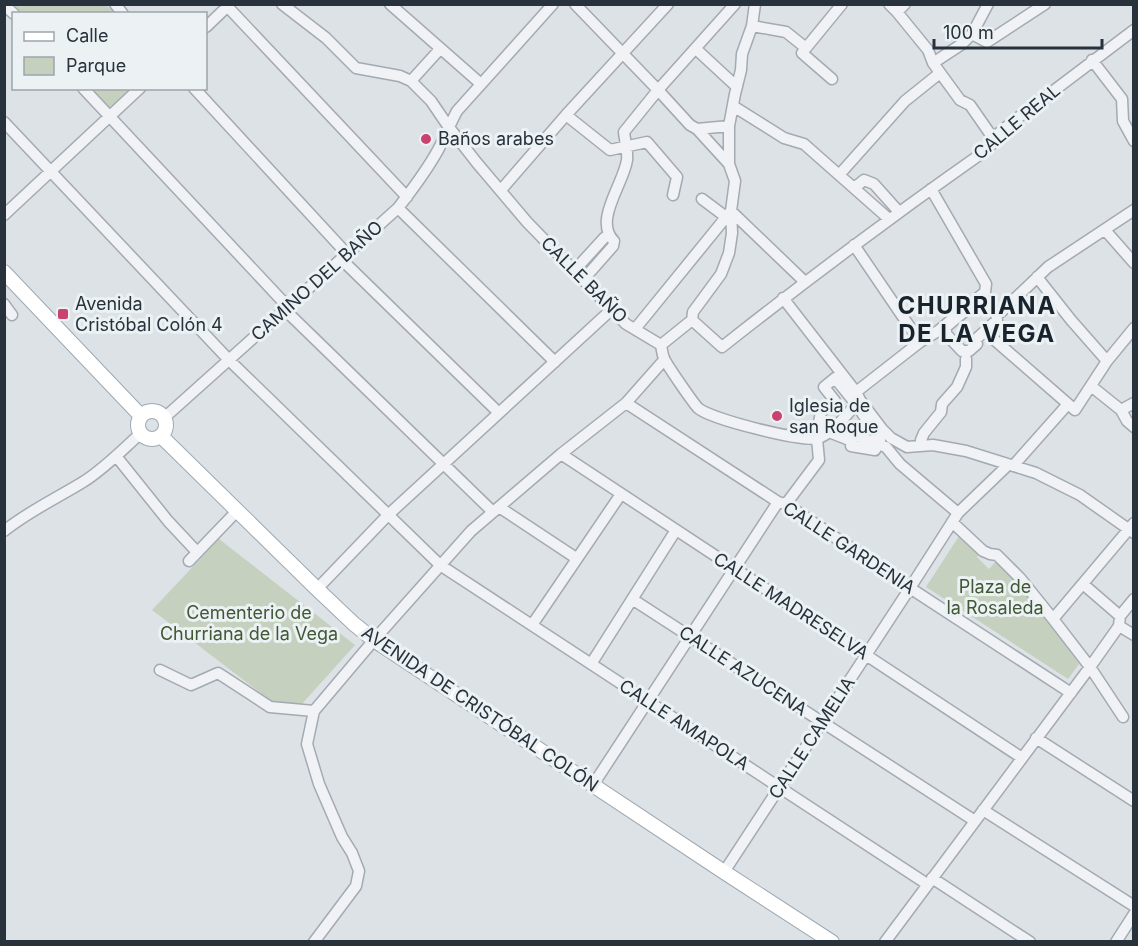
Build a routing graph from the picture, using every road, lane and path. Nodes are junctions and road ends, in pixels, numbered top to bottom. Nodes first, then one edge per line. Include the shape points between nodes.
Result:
1 (282, 4) edge
2 (390, 4) edge
3 (553, 4) edge
4 (575, 4) edge
5 (669, 4) edge
6 (735, 4) edge
7 (755, 4) edge
8 (842, 4) edge
9 (988, 4) edge
10 (227, 5) edge
11 (1044, 5) edge
12 (897, 7) edge
13 (207, 26) edge
14 (752, 26) junction
15 (1134, 30) edge
16 (972, 33) junction
17 (806, 48) junction
18 (440, 49) junction
19 (696, 50) junction
20 (622, 54) junction
21 (1092, 60) junction
22 (933, 63) junction
23 (940, 74) junction
24 (832, 79) dead end
25 (411, 81) junction
26 (481, 84) junction
27 (737, 87) junction
28 (85, 90) edge
29 (138, 90) edge
30 (196, 90) edge
31 (658, 90) junction
32 (733, 106) junction
33 (566, 115) junction
34 (110, 116) junction
35 (4, 122) edge
36 (448, 126) junction
37 (729, 126) junction
38 (697, 129) junction
39 (993, 138) junction
40 (1134, 141) edge
41 (626, 147) junction
42 (729, 164) junction
43 (52, 172) junction
44 (839, 175) junction
45 (854, 188) junction
46 (931, 189) junction
47 (501, 190) junction
48 (673, 195) dead end
49 (407, 197) junction
50 (702, 199) dead end
51 (398, 208) junction
52 (1134, 210) edge
53 (899, 212) junction
54 (729, 214) junction
55 (4, 215) edge
56 (889, 219) junction
57 (1105, 230) junction
58 (609, 235) junction
59 (855, 245) junction
60 (344, 256) junction
61 (1134, 263) edge
62 (574, 271) junction
63 (5, 273) edge
64 (1037, 277) junction
65 (583, 280) junction
66 (804, 282) junction
67 (985, 292) junction
68 (783, 298) junction
69 (4, 304) edge
70 (286, 308) junction
71 (611, 310) junction
72 (1001, 312) junction
73 (12, 315) dead end
74 (692, 320) junction
75 (1134, 328) edge
76 (635, 329) junction
77 (938, 331) junction
78 (990, 336) junction
79 (920, 342) junction
80 (661, 345) junction
81 (968, 355) junction
82 (229, 360) junction
83 (664, 360) junction
84 (1107, 361) junction
85 (555, 362) junction
86 (1091, 386) junction
87 (857, 399) junction
88 (626, 403) junction
89 (1134, 403) edge
90 (1068, 404) junction
91 (1121, 410) junction
92 (499, 413) junction
93 (141, 416) junction
94 (164, 418) junction
95 (1134, 427) edge
96 (832, 429) junction
97 (140, 434) junction
98 (161, 436) junction
99 (817, 439) junction
100 (885, 443) junction
101 (921, 445) junction
102 (561, 454) junction
103 (1023, 455) junction
104 (116, 456) junction
105 (443, 464) junction
106 (1010, 466) junction
107 (1036, 473) junction
108 (621, 494) junction
109 (782, 503) junction
110 (496, 509) junction
111 (237, 512) junction
112 (388, 515) junction
113 (955, 517) junction
114 (1132, 529) edge
115 (676, 530) junction
116 (4, 531) edge
117 (576, 558) junction
118 (440, 565) junction
119 (735, 569) junction
120 (1083, 584) junction
121 (910, 588) junction
122 (318, 590) junction
123 (632, 599) junction
124 (1134, 599) edge
125 (1053, 619) junction
126 (1119, 621) junction
127 (531, 625) junction
128 (1134, 635) edge
129 (690, 637) junction
130 (374, 640) junction
131 (866, 655) junction
132 (591, 664) junction
133 (1089, 668) junction
134 (160, 670) dead end
135 (1071, 693) junction
136 (648, 701) junction
137 (314, 711) junction
138 (1123, 717) dead end
139 (822, 722) junction
140 (1036, 738) junction
141 (1022, 758) junction
142 (593, 785) junction
143 (780, 788) junction
144 (1134, 801) edge
145 (983, 810) junction
146 (975, 821) junction
147 (724, 872) junction
148 (930, 881) junction
149 (1134, 906) edge
150 (1134, 914) edge
151 (314, 942) edge
152 (832, 942) edge
153 (885, 942) edge
154 (1029, 942) edge
155 (1116, 942) edge

1 - 25 street via 326,38 356,68
2 - 18 street
3 - 26 street, CAMINO DEL BAÑO
4 - 20 street
5 - 20 street
6 - 19 street
7 - 14 street
8 - 17 street
9 - 16 street
10 - 13 street
10 - 49 street
11 - 16 street via 987,42
12 - 22 street
14 - 17 street via 786,33
14 - 27 street via 742,54
15 - 21 street, CALLE REAL
16 - 22 street
17 - 24 street via 802,53
18 - 25 street
18 - 26 street
19 - 27 street
19 - 31 street
20 - 31 street
20 - 33 street
21 - 39 street, CALLE REAL
21 - 40 street via 1122,99 1123,121
22 - 23 street
23 - 39 street via 960,100 970,105
23 - 44 street via 905,101
25 - 36 street, CALLE BAÑO
26 - 36 street, CAMINO DEL BAÑO
27 - 32 street
28 - 34 street
29 - 34 street
30 - 60 street
31 - 38 street
31 - 41 street via 624,132
32 - 37 street
32 - 44 street via 784,138 804,144
33 - 41 street via 610,150
33 - 47 street
34 - 43 street
34 - 70 street
35 - 43 street, CALLE AMAPOLA
36 - 47 street, CALLE BAÑO
36 - 49 street, CAMINO DEL BAÑO via 438,150
37 - 38 street
37 - 42 street
38 - 42 street
39 - 46 street, CALLE REAL via 985,151
41 - 48 street via 647,142 677,177
41 - 58 street via 627,161 609,208
42 - 54 street via 735,181
43 - 55 street
43 - 82 street, CALLE AMAPOLA
44 - 45 street
45 - 53 street via 864,180 874,184
45 - 56 street
46 - 53 street, CALLE REAL
46 - 67 street via 987,284
47 - 62 street, CALLE BAÑO
49 - 51 street, CAMINO DEL BAÑO
50 - 54 street
51 - 60 street, CAMINO DEL BAÑO
51 - 85 street
52 - 57 street
53 - 56 street, CALLE REAL
54 - 66 street
54 - 74 street via 729,253 721,274 693,312
54 - 76 street
56 - 59 street
57 - 61 street
57 - 64 street
58 - 62 street
58 - 65 street via 615,241 613,246
59 - 66 street
59 - 79 street
60 - 70 street, CAMINO DEL BAÑO
60 - 92 street
62 - 65 street, CALLE BAÑO
63 - 93 main road
64 - 72 street
64 - 84 street
65 - 71 street, CALLE BAÑO
66 - 68 street
67 - 72 street
67 - 77 street
68 - 74 street via 722,347
68 - 87 street
69 - 73 street
70 - 82 street, CAMINO DEL BAÑO
70 - 105 street
71 - 76 street, CALLE BAÑO
71 - 85 street
72 - 78 street via 1002,323
74 - 80 street
75 - 84 street
76 - 80 street, CALLE BAÑO
77 - 79 street
77 - 81 street
78 - 81 street
78 - 90 street
79 - 87 street
80 - 83 street
81 - 81 street via 946,334 946,327 978,300 986,301 997,321 974,341 977,344
81 - 101 street via 957,387 942,404
82 - 94 street, CAMINO DEL BAÑO
82 - 112 street, CALLE AMAPOLA
83 - 88 street
83 - 99 street via 699,408 714,416 803,439
84 - 86 street
85 - 92 street
86 - 90 street, CALLE CAMELIA via 1075,410
86 - 91 street
87 - 96 street
87 - 96 street via 835,378 824,387 836,400 821,412 817,433
87 - 100 street via 882,429
88 - 102 street
88 - 109 street, CALLE GARDENIA
89 - 91 street
90 - 103 street, CALLE CAMELIA
91 - 95 street
92 - 105 street
93 - 94 main road via 153,411
93 - 97 main road
94 - 98 main road
96 - 99 street
96 - 100 street via 852,441 851,446 875,450
97 - 98 main road via 152,440
97 - 104 street
98 - 111 main road, AVENIDA DE CRISTÓBAL COLÓN
99 - 109 street via 819,460
100 - 101 street
100 - 113 street via 900,464
101 - 106 street via 966,451
102 - 108 street, CALLE MADRESELVA
102 - 110 street
103 - 106 street, CALLE CAMELIA
103 - 107 street
104 - 111 street via 193,556
104 - 116 street via 85,481
105 - 110 street
105 - 112 street
106 - 107 street
106 - 113 street, CALLE CAMELIA
107 - 114 street via 1080,495
108 - 115 street, CALLE MADRESELVA
108 - 117 street
109 - 119 street
109 - 121 street, CALLE GARDENIA
110 - 117 street
110 - 118 street
111 - 122 main road, AVENIDA DE CRISTÓBAL COLÓN
112 - 118 street, CALLE AMAPOLA
112 - 122 street
113 - 121 street, CALLE CAMELIA
113 - 125 street via 983,551 997,555 1020,578
114 - 120 street
115 - 119 street, CALLE MADRESELVA
115 - 123 street
117 - 127 street
118 - 127 street, CALLE AMAPOLA
118 - 130 street
119 - 129 street
119 - 131 street, CALLE MADRESELVA
120 - 125 street
120 - 126 street
121 - 131 street, CALLE CAMELIA
121 - 135 street, CALLE GARDENIA
122 - 130 main road, AVENIDA DE CRISTÓBAL COLÓN
123 - 129 street, CALLE AZUCENA
123 - 132 street
124 - 126 street
125 - 133 street
126 - 128 street
126 - 133 street
127 - 132 street, CALLE AMAPOLA
129 - 136 street
129 - 139 street, CALLE AZUCENA
130 - 137 street
130 - 142 main road, AVENIDA DE CRISTÓBAL COLÓN
131 - 139 street, CALLE CAMELIA
131 - 141 street, CALLE MADRESELVA
132 - 136 street, CALLE AMAPOLA
133 - 135 street
133 - 138 street
134 - 137 street via 191,685 218,673 270,707
135 - 140 street
136 - 142 street
136 - 143 street, CALLE AMAPOLA
137 - 151 street via 307,744 319,784 359,871 356,886
139 - 143 street, CALLE CAMELIA
139 - 146 street, CALLE AZUCENA
140 - 141 street
140 - 144 street
141 - 145 street
142 - 147 main road, AVENIDA DE CRISTÓBAL COLÓN
143 - 147 street, CALLE CAMELIA
143 - 148 street, CALLE AMAPOLA
145 - 146 street
145 - 149 street
146 - 148 street
147 - 152 main road, AVENIDA DE CRISTÓBAL COLÓN
148 - 153 street
148 - 154 street, CALLE AMAPOLA
150 - 155 street

